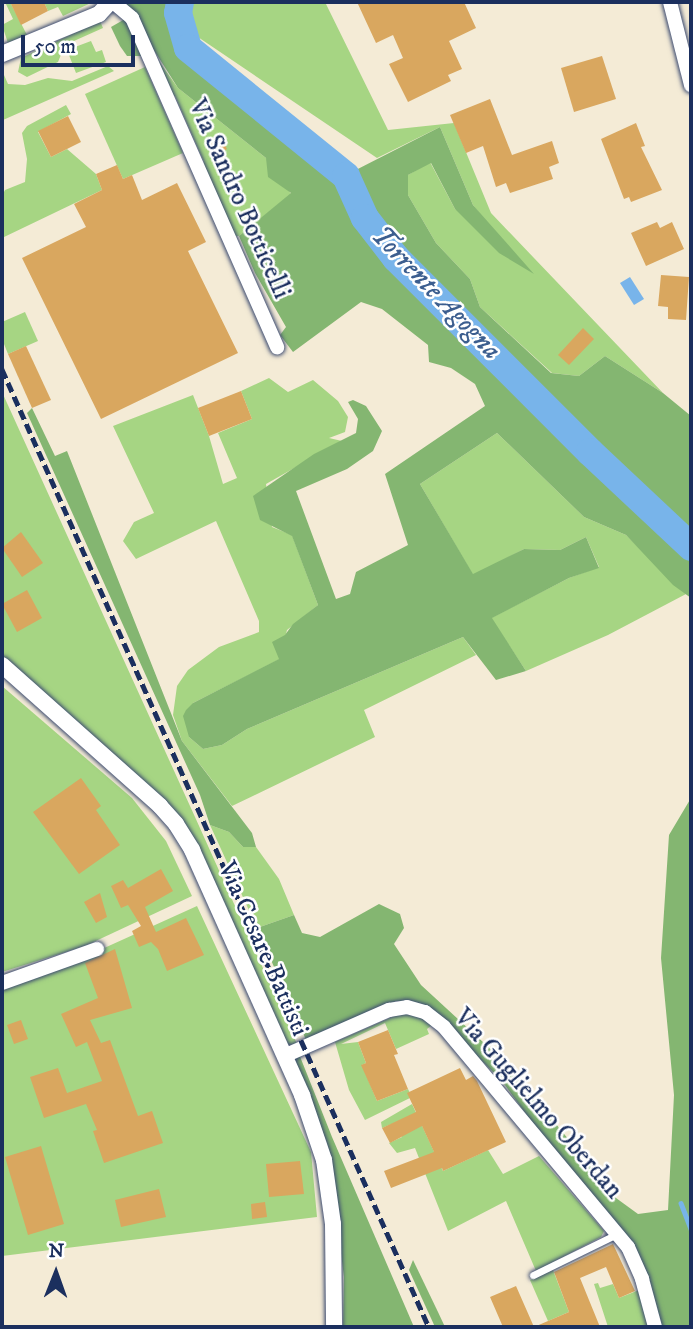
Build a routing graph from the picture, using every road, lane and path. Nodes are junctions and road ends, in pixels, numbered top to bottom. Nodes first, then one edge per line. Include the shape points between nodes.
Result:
1 (112, 2) edge
2 (670, 2) edge
3 (2, 54) edge
4 (691, 85) edge
5 (277, 347) dead end
6 (2, 665) edge
7 (97, 949) dead end
8 (2, 983) edge
9 (284, 1056) junction
10 (618, 1234) junction
11 (533, 1275) dead end
12 (334, 1327) edge
13 (655, 1327) edge

1 - 3 street via 99,14
1 - 5 street, Via Sandro Botticelli via 132,18
2 - 4 street
6 - 9 street, Via Cesare Battisti via 176,824 206,880
7 - 8 street
9 - 10 street, Via Guglielmo Oberdan via 389,1010 407,1007 425,1012 444,1027
9 - 12 street, Via Cesare Battisti via 315,1131 331,1192
10 - 11 lane
10 - 13 street, Via Guglielmo Oberdan via 642,1279

